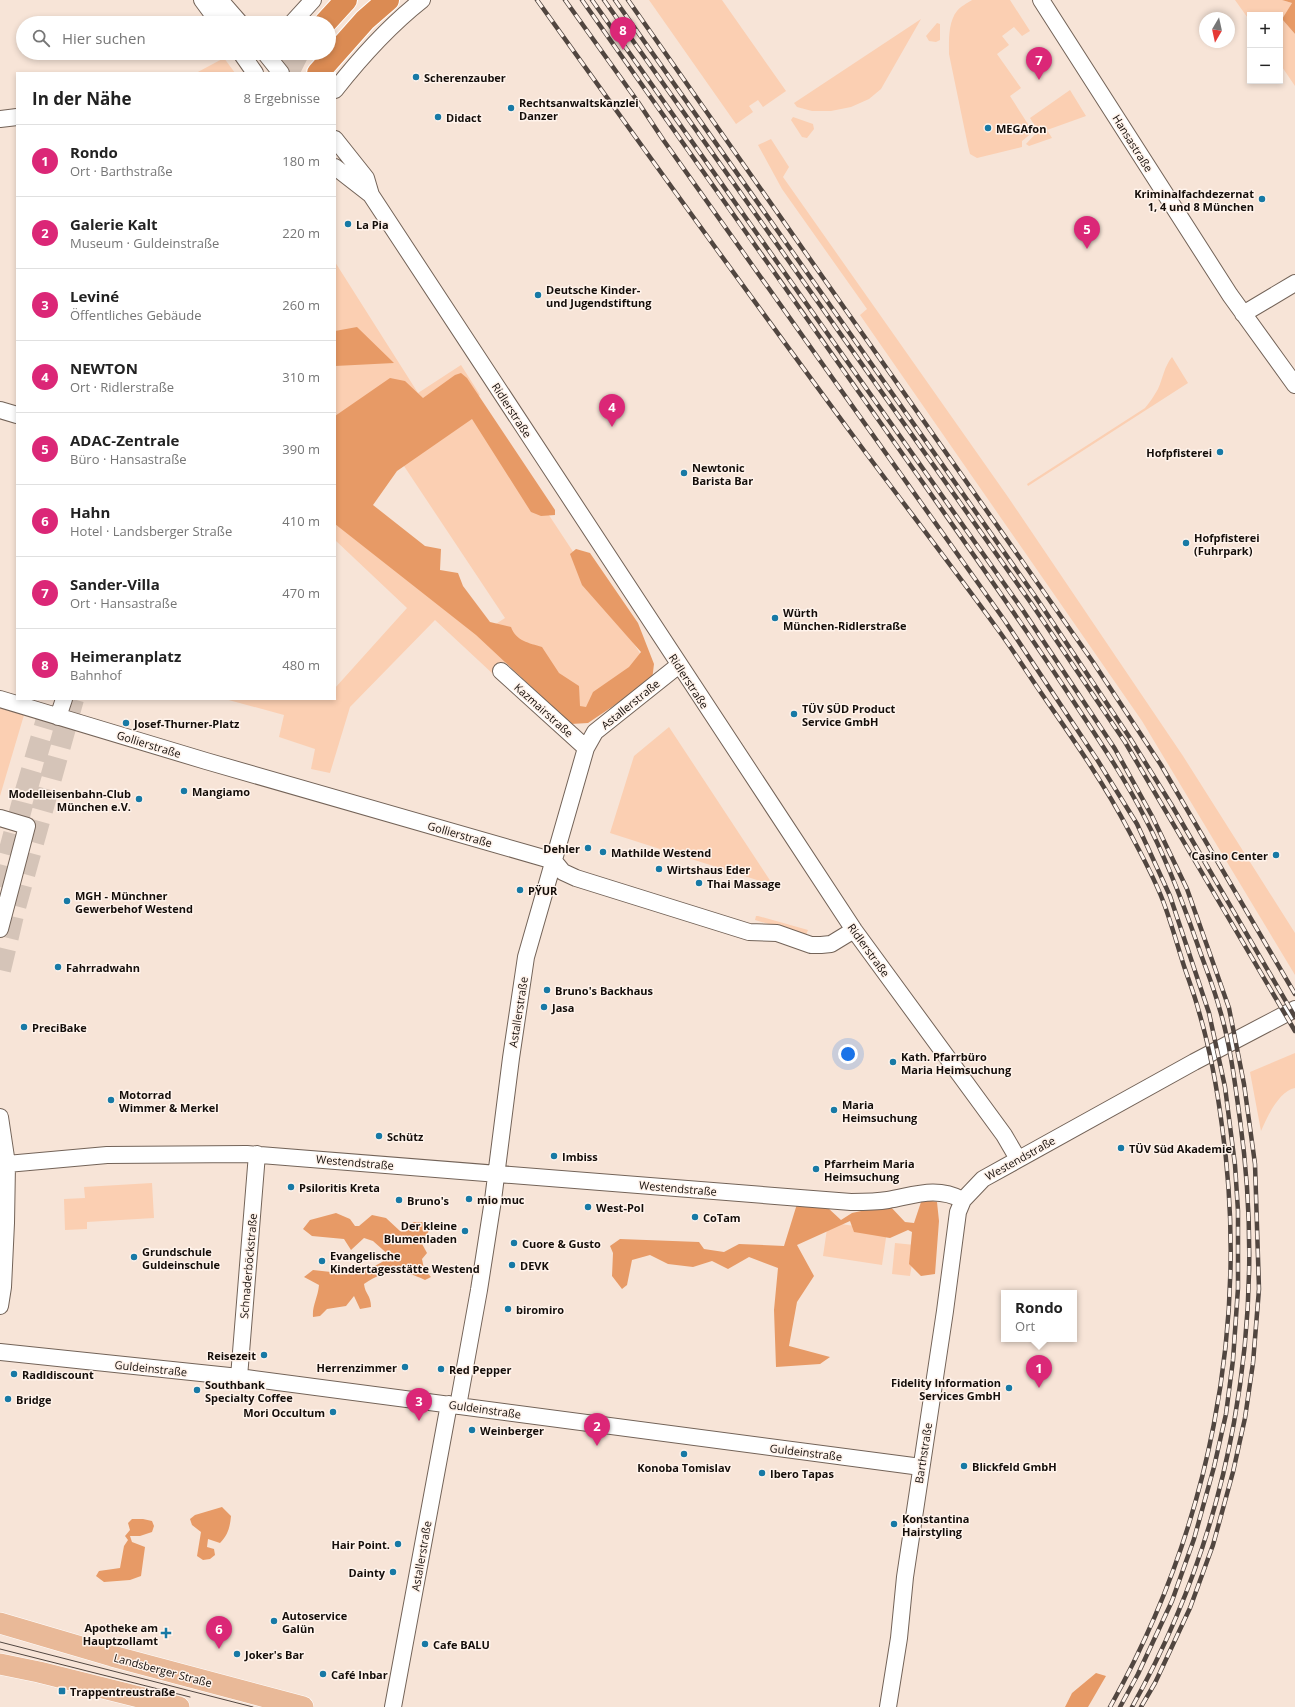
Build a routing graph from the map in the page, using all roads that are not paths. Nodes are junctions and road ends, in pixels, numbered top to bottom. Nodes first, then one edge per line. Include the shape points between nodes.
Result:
1 (202, 0) edge
2 (220, 0) edge
3 (313, 0) edge
4 (346, 0) edge
5 (388, 0) edge
6 (422, 0) edge
7 (1041, 0) edge
8 (214, 16) edge
9 (234, 16) edge
10 (298, 16) edge
11 (331, 16) edge
12 (336, 53) edge
13 (271, 60) edge
14 (330, 60) edge
15 (280, 72) edge
16 (319, 72) edge
17 (336, 89) edge
18 (16, 117) edge
19 (0, 119) edge
20 (336, 139) edge
21 (336, 168) edge
22 (371, 195) junction
23 (1295, 283) edge
24 (1243, 314) junction
25 (1295, 385) edge
26 (0, 410) edge
27 (16, 415) edge
28 (679, 665) junction
29 (501, 672) dead end
30 (0, 700) edge
31 (64, 700) edge
32 (58, 717) junction
33 (586, 748) junction
34 (0, 818) edge
35 (554, 861) junction
36 (0, 929) edge
37 (854, 930) junction
38 (1295, 1009) edge
39 (0, 1122) edge
40 (257, 1154) junction
41 (1018, 1159) junction
42 (6, 1164) junction
43 (497, 1174) junction
44 (963, 1200) junction
45 (0, 1306) edge
46 (0, 1352) edge
47 (239, 1377) junction
48 (454, 1405) junction
49 (921, 1467) junction
50 (0, 1623) edge
51 (0, 1664) edge
52 (179, 1707) edge
53 (303, 1707) edge
54 (393, 1707) edge
55 (888, 1707) edge

1 - 8 street
2 - 9 street
3 - 10 street
4 - 11 highway
5 - 12 highway via 365,20
6 - 17 street via 361,58
7 - 24 street, Hansastraße
13 - 15 street
14 - 16 highway
18 - 19 street
20 - 22 street, Ridlerstraße via 366,178
21 - 22 street, Ridlerstraße
22 - 28 street, Ridlerstraße
23 - 24 street
24 - 25 street, Hansastraße
26 - 27 street
28 - 33 street, Astallerstraße via 594,732
28 - 37 street, Ridlerstraße
29 - 33 street, Kazmairstraße
30 - 32 street, Gollierstraße
31 - 32 street
32 - 35 street, Gollierstraße
33 - 35 street, Astallerstraße
34 - 36 street via 27,826
35 - 37 street, Gollierstraße via 563,872 576,878 749,932 777,933 821,946 831,944
35 - 43 street, Astallerstraße via 526,957
37 - 41 street, Ridlerstraße via 1004,1134
38 - 41 street, Westendstraße
39 - 42 street
40 - 42 street, Westendstraße via 107,1156
40 - 43 street, Westendstraße
40 - 47 street, Schnaderböckstraße
41 - 44 street, Westendstraße via 983,1178
42 - 45 street via 6,1223
43 - 44 street, Westendstraße via 851,1202 887,1200 930,1192 947,1193
43 - 48 street, Astallerstraße via 479,1290
44 - 49 street, Barthstraße via 955,1230
46 - 47 street, Guldeinstraße
47 - 48 street, Guldeinstraße
48 - 49 street, Guldeinstraße
48 - 54 street, Astallerstraße
49 - 55 street, Barthstraße
50 - 53 main road, Landsberger Straße
51 - 52 main road

